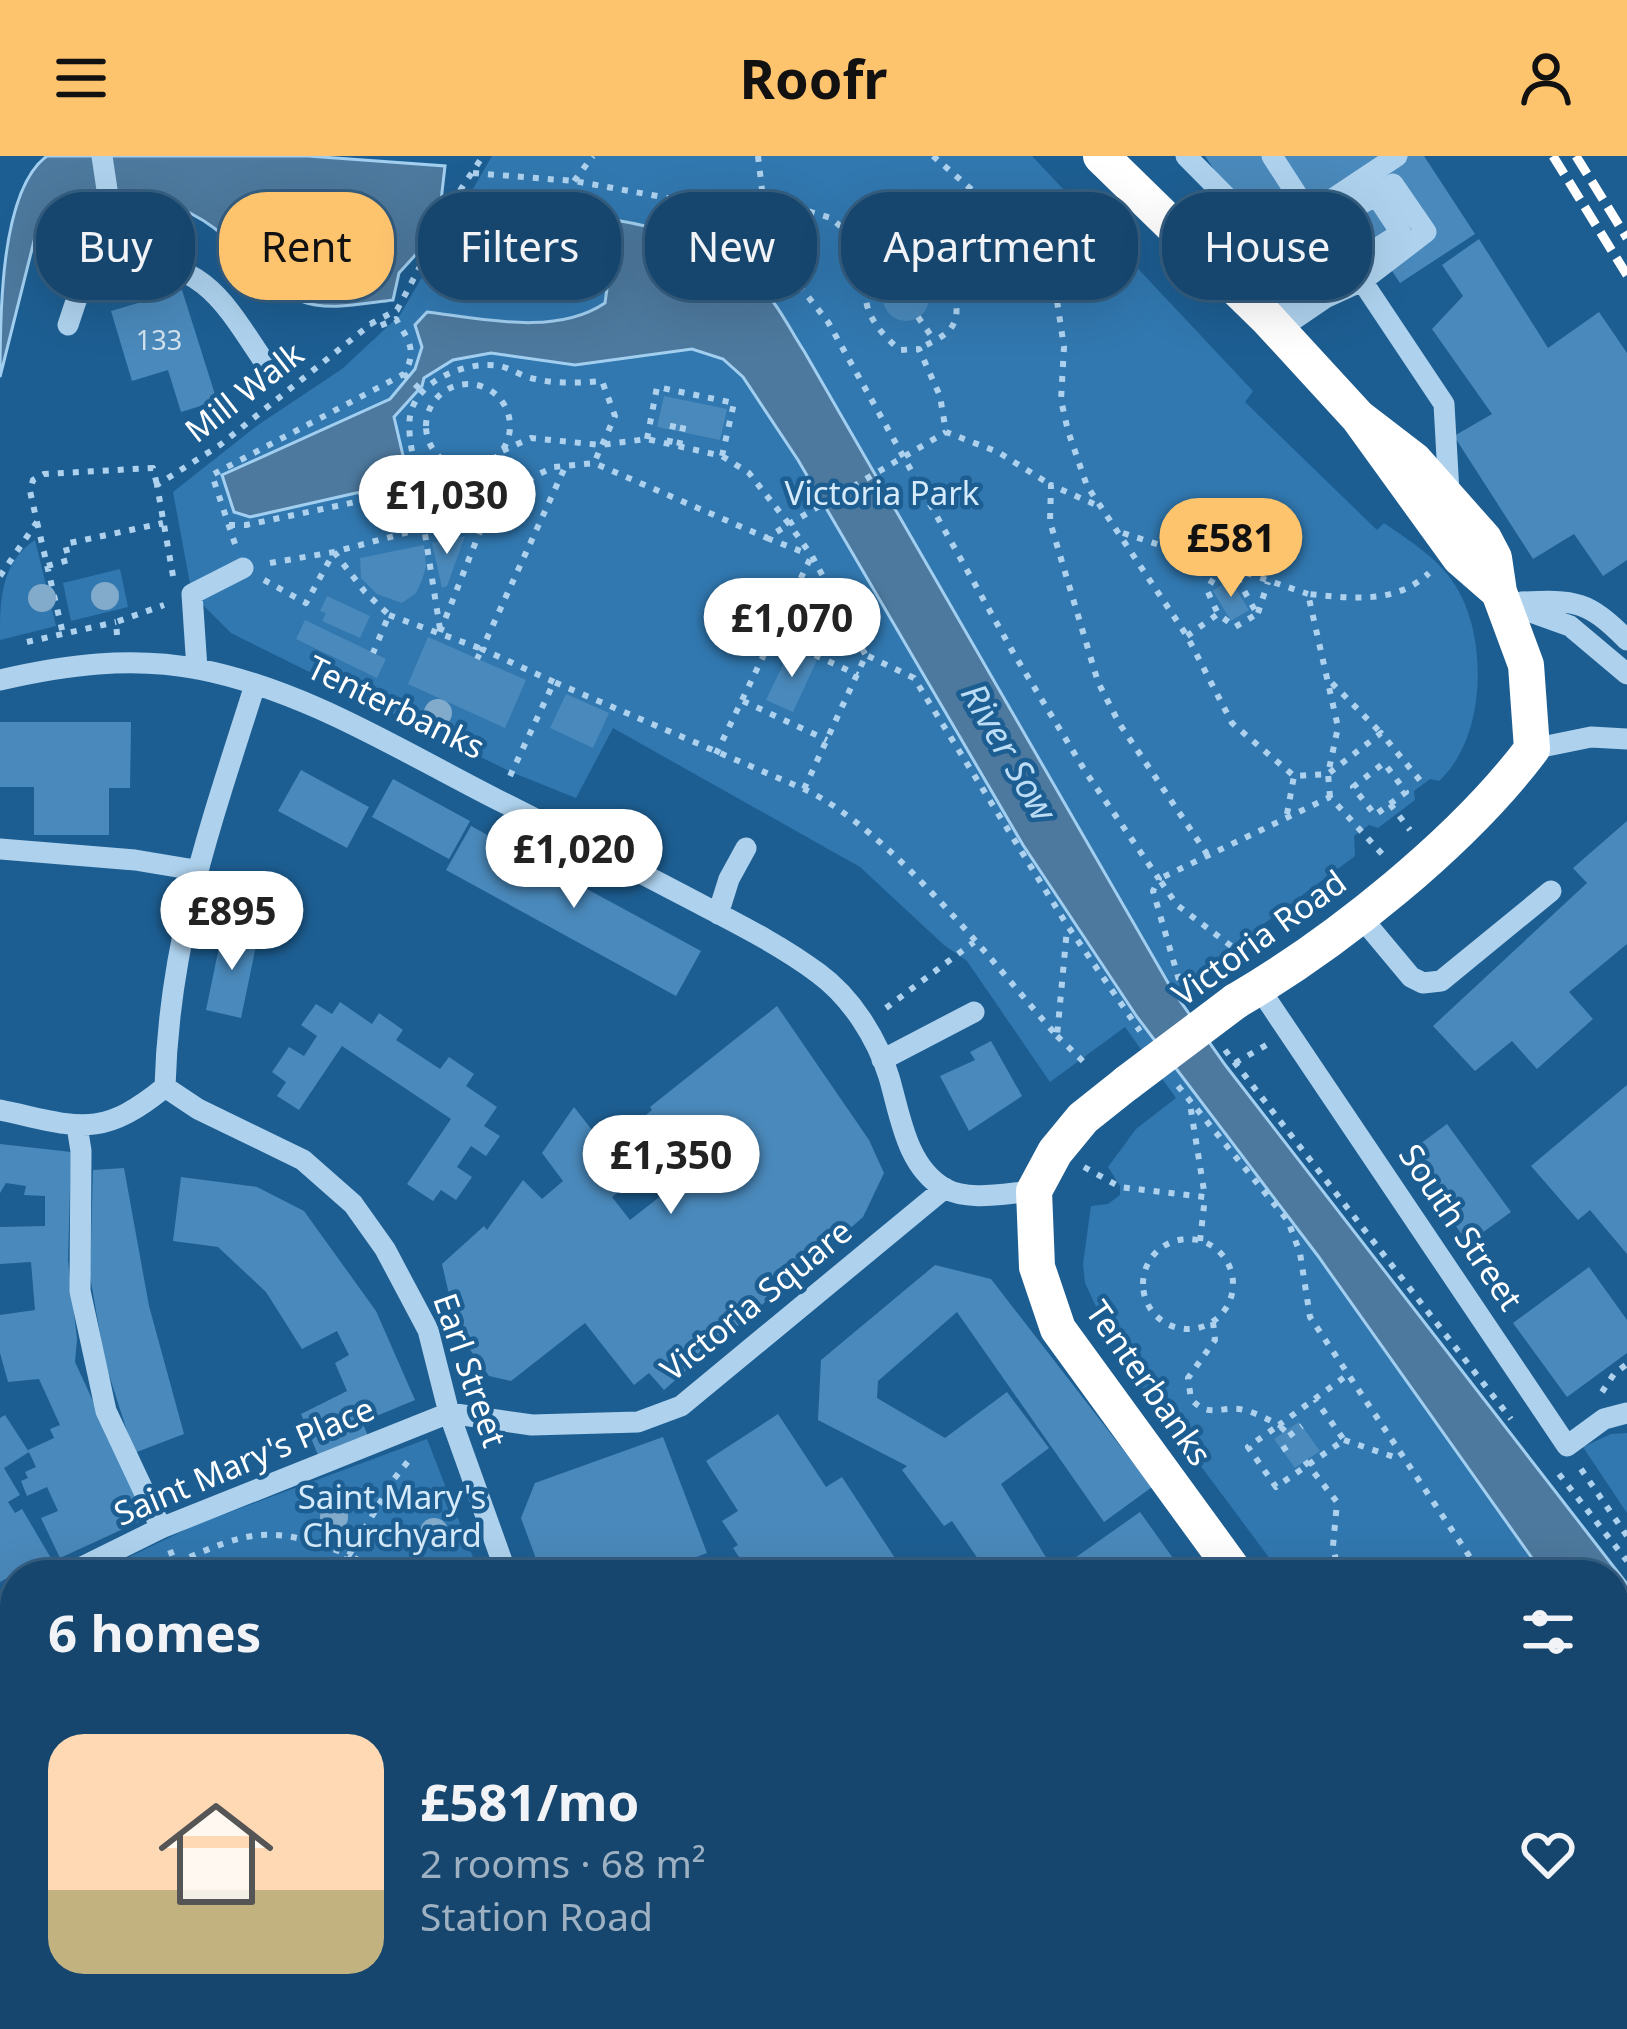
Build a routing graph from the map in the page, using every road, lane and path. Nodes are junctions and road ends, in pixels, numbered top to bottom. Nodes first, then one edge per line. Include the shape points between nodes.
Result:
1 (101, 156) edge
2 (482, 156) edge
3 (593, 156) edge
4 (758, 156) edge
5 (933, 156) edge
6 (1101, 156) edge
7 (1186, 156) edge
8 (1272, 156) edge
9 (1397, 156) edge
10 (473, 173) junction
11 (574, 181) junction
12 (107, 192) edge
13 (762, 192) edge
14 (1221, 192) edge
15 (1295, 192) edge
16 (1343, 192) edge
17 (645, 194) edge
18 (1372, 197) edge
19 (1372, 265) edge
20 (195, 276) edge
21 (1372, 294) edge
22 (76, 300) edge
23 (811, 300) edge
24 (865, 300) edge
25 (955, 300) edge
26 (1298, 300) edge
27 (918, 317) dead end
28 (372, 323) junction
29 (1273, 324) junction
30 (68, 325) dead end
31 (934, 340) junction
32 (919, 349) junction
33 (265, 363) dead end
34 (404, 374) junction
35 (423, 392) junction
36 (1358, 418) junction
37 (679, 422) dead end
38 (946, 432) junction
39 (647, 439) junction
40 (602, 445) junction
41 (674, 445) junction
42 (502, 451) junction
43 (722, 455) junction
44 (897, 458) junction
45 (594, 463) junction
46 (462, 465) junction
47 (566, 465) junction
48 (157, 485) junction
49 (1051, 485) junction
50 (418, 489) junction
51 (1449, 496) junction
52 (1098, 506) junction
53 (488, 511) junction
54 (455, 520) junction
55 (37, 522) junction
56 (163, 523) junction
57 (789, 524) junction
58 (425, 527) junction
59 (1123, 533) junction
60 (767, 538) junction
61 (334, 552) junction
62 (812, 556) junction
63 (1460, 558) junction
64 (1221, 565) junction
65 (47, 566) junction
66 (243, 568) junction
67 (1231, 568) junction
68 (0, 576) edge
69 (173, 579) dead end
70 (1268, 582) junction
71 (1308, 594) junction
72 (1502, 597) junction
73 (176, 600) dead end
74 (1218, 614) junction
75 (1257, 614) junction
76 (389, 615) junction
77 (116, 622) junction
78 (440, 632) junction
79 (63, 634) junction
80 (774, 636) junction
81 (1187, 636) junction
82 (1627, 640) edge
83 (21, 644) dead end
84 (482, 649) junction
85 (373, 653) dead end
86 (866, 655) junction
87 (477, 659) dead end
88 (121, 662) junction
89 (197, 669) junction
90 (1627, 674) edge
91 (858, 675) junction
92 (0, 680) edge
93 (1329, 680) junction
94 (554, 682) junction
95 (255, 685) junction
96 (743, 701) junction
97 (1381, 733) junction
98 (1627, 739) edge
99 (828, 740) junction
100 (1532, 749) junction
101 (716, 754) junction
102 (1328, 774) junction
103 (1294, 776) junction
104 (1423, 784) dead end
105 (804, 789) junction
106 (1330, 797) junction
107 (498, 800) junction
108 (1390, 804) junction
109 (1287, 814) junction
110 (1400, 817) dead end
111 (746, 848) dead end
112 (0, 849) edge
113 (1207, 854) junction
114 (195, 870) junction
115 (1403, 878) junction
116 (1159, 879) junction
117 (1551, 891) dead end
118 (718, 914) junction
119 (1360, 916) junction
120 (1067, 925) junction
121 (974, 942) junction
122 (1234, 948) dead end
123 (1248, 995) junction
124 (974, 1012) dead end
125 (1196, 1012) dead end
126 (865, 1023) junction
127 (1057, 1036) junction
128 (1143, 1036) dead end
129 (1222, 1046) dead end
130 (882, 1060) junction
131 (1168, 1073) dead end
132 (1121, 1087) junction
133 (165, 1088) junction
134 (1190, 1100) junction
135 (0, 1110) edge
136 (77, 1126) junction
137 (1055, 1152) junction
138 (945, 1189) junction
139 (1034, 1191) junction
140 (1205, 1197) junction
141 (1200, 1241) junction
142 (1213, 1322) junction
143 (1627, 1364) edge
144 (1614, 1374) dead end
145 (1346, 1376) junction
146 (1315, 1399) junction
147 (449, 1413) junction
148 (1627, 1413) edge
149 (1302, 1426) dead end
150 (1287, 1433) junction
151 (1522, 1433) dead end
152 (1344, 1440) junction
153 (1567, 1446) junction
154 (1282, 1450) dead end
155 (1401, 1459) junction
156 (1548, 1460) dead end
157 (1307, 1463) junction
158 (160, 1528) junction
159 (1627, 1535) edge
160 (349, 1555) junction
161 (96, 1560) edge
162 (183, 1560) edge
163 (346, 1560) edge
164 (358, 1560) edge
165 (501, 1560) edge
166 (1226, 1560) edge
167 (1336, 1560) edge
168 (1472, 1560) edge
169 (1626, 1560) edge

1 - 12 street
2 - 10 path, Mill Walk
3 - 11 path
4 - 13 path
5 - 52 path via 1001,215 1050,277 1064,346 1064,416
6 - 29 highway
7 - 14 street
8 - 15 street
9 - 16 street
10 - 11 path
10 - 28 path, Mill Walk via 397,310
11 - 17 path
18 - 19 street via 1393,184 1426,232
20 - 33 street
21 - 51 street via 1444,404
22 - 30 street
23 - 44 path
24 - 32 path via 900,350
25 - 31 path via 951,329
26 - 29 street
27 - 31 path
28 - 34 path via 396,319 410,338
28 - 48 path, Mill Walk
29 - 36 highway
31 - 32 path
32 - 38 path
34 - 35 path
34 - 50 path via 212,475 230,525
35 - 40 path via 469,366 602,382 615,416
35 - 50 path via 409,421
36 - 51 highway
36 - 63 highway
37 - 41 path
38 - 44 path
38 - 49 path
39 - 40 path
39 - 41 path
39 - 43 path via 657,387 722,400 734,403
40 - 42 path via 531,438
40 - 45 path
41 - 43 path
42 - 46 path via 484,465
42 - 46 path via 510,431 502,400 473,383 452,386 428,409 425,431 441,459
43 - 57 path via 749,472
44 - 57 path
44 - 116 path
45 - 47 path
45 - 60 path
46 - 54 path
47 - 53 path via 535,476
47 - 84 path
48 - 55 path via 154,468 44,474 30,491
48 - 56 path
49 - 52 path
49 - 113 path via 1050,522 1098,682
50 - 58 path
51 - 72 highway via 1494,557
52 - 59 path
53 - 54 path
53 - 78 path
54 - 58 path
55 - 65 path
55 - 68 path
56 - 65 path via 65,544 69,560
56 - 69 path
57 - 60 path
57 - 62 path
58 - 61 path
58 - 78 path
59 - 64 path
59 - 81 path
60 - 62 path
61 - 66 path
61 - 66 path via 306,603
61 - 76 path
62 - 80 path
62 - 86 path
63 - 71 path via 1441,562 1401,592
63 - 72 highway
64 - 67 path
64 - 74 path via 1207,590
65 - 79 path
66 - 89 street via 192,594
67 - 70 path
67 - 75 path
70 - 71 path
70 - 75 path
71 - 93 path
72 - 82 street via 1597,610
72 - 90 street via 1570,626
72 - 100 highway via 1526,665
73 - 77 path
74 - 75 path via 1235,628
74 - 81 path
76 - 78 path
76 - 85 path
77 - 79 path
77 - 88 path
78 - 84 path
79 - 83 path
80 - 91 path
80 - 96 path
81 - 103 path via 1232,722
84 - 87 path
84 - 94 path
86 - 91 path
86 - 120 path via 914,679
88 - 89 street, Tenterbanks
88 - 92 street, Tenterbanks
89 - 95 street, Tenterbanks
91 - 99 path
93 - 97 path
93 - 102 path via 1338,727
94 - 101 path
94 - 107 path
95 - 107 street, Tenterbanks via 303,701
95 - 114 street
96 - 99 path
96 - 101 path
97 - 102 path
97 - 104 path
98 - 100 street
99 - 105 path
100 - 115 highway, Victoria Road via 1497,796
101 - 105 path
102 - 103 path
102 - 106 path
103 - 109 path
105 - 121 path via 855,823
106 - 109 path
106 - 115 path
107 - 118 street, Tenterbanks
108 - 108 path via 1375,815 1353,787 1384,763 1406,791
108 - 110 path
109 - 113 path
111 - 118 street
112 - 114 street
113 - 116 path
114 - 133 street via 173,974
115 - 119 highway, Victoria Road
116 - 122 path via 1177,905
116 - 125 path via 1153,891 1164,931
117 - 119 street via 1441,981 1411,977
118 - 126 street, Tenterbanks via 821,975
119 - 123 highway, Victoria Road
120 - 127 path
120 - 128 path
121 - 126 path
121 - 127 path
123 - 132 highway, Victoria Road, bridge
123 - 153 street, South Street
124 - 130 street
126 - 130 street, Tenterbanks
127 - 132 path
129 - 151 path
130 - 138 street, Tenterbanks via 923,1171
131 - 134 path
132 - 137 highway, Victoria Road
133 - 136 street via 122,1120
133 - 147 street, Earl Street via 303,1160 353,1204 428,1330
134 - 140 path
134 - 145 path via 1288,1221 1310,1318
135 - 136 street
136 - 158 street via 80,1291 106,1411
137 - 139 highway, Victoria Road
137 - 140 path via 1120,1186
138 - 139 street via 968,1196
138 - 147 street, Victoria Square via 681,1406 617,1423 532,1425
139 - 166 highway, Tenterbanks via 1037,1267 1058,1329
140 - 141 path
141 - 142 path via 1222,1255 1232,1277 1229,1302
141 - 142 path via 1163,1246 1147,1266 1143,1291 1154,1314 1176,1328
142 - 150 path via 1215,1340 1188,1378 1191,1399
143 - 144 path
145 - 146 path
145 - 155 path
146 - 150 path
146 - 152 path
147 - 158 street, Saint Mary's Place
147 - 160 path via 394,1479
147 - 165 street, Earl Street
148 - 153 street
149 - 150 path
150 - 154 path
150 - 157 path via 1248,1447 1276,1487
152 - 155 path
152 - 157 path
153 - 159 path
155 - 168 path
156 - 169 path
157 - 167 path via 1336,1502
158 - 161 street, Saint Mary's Place
160 - 162 path via 277,1532 236,1537
160 - 163 path
160 - 164 path

